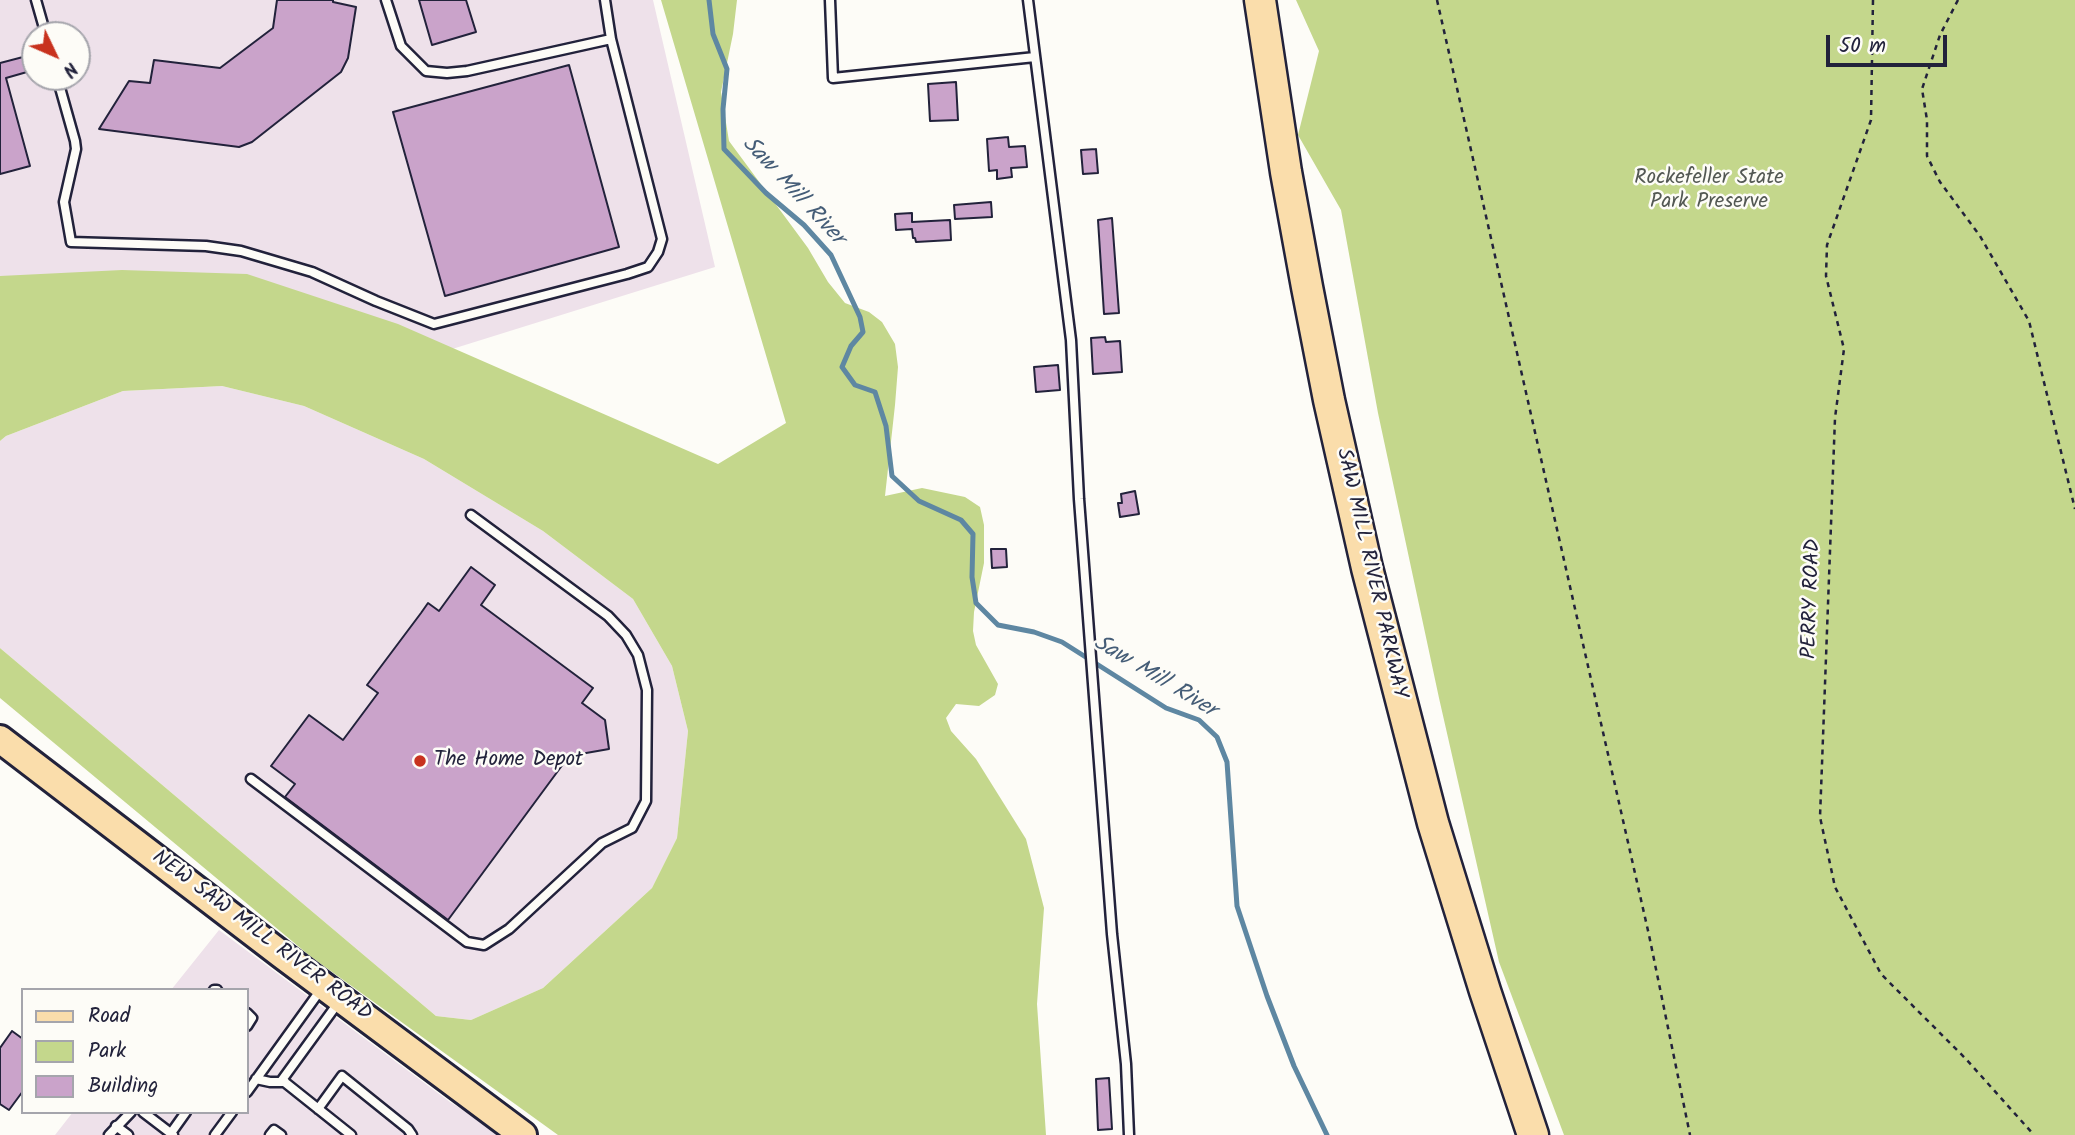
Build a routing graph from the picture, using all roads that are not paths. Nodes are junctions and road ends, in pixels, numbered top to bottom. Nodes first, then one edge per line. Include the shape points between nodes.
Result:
1 (36, 0) edge
2 (386, 0) edge
3 (604, 0) edge
4 (830, 0) edge
5 (1028, 0) edge
6 (1240, 0) edge
7 (1260, 0) edge
8 (42, 21) edge
9 (611, 39) junction
10 (1035, 57) junction
11 (61, 91) edge
12 (471, 514) dead end
13 (0, 739) edge
14 (251, 779) dead end
15 (332, 992) junction
16 (256, 1079) junction
17 (285, 1082) junction
18 (248, 1091) edge
19 (318, 1109) junction
20 (129, 1114) edge
21 (146, 1114) edge
22 (185, 1114) edge
23 (231, 1114) edge
24 (116, 1126) junction
25 (172, 1134) edge
26 (109, 1135) edge
27 (128, 1135) edge
28 (215, 1135) edge
29 (270, 1135) edge
30 (281, 1135) edge
31 (351, 1135) edge
32 (411, 1135) edge
33 (523, 1135) edge
34 (1129, 1135) edge
35 (1511, 1135) edge
36 (1533, 1135) edge

1 - 8 lane
2 - 9 lane via 401,46 426,71 467,71
3 - 9 lane
4 - 10 lane via 833,78
5 - 10 lane
6 - 35 highway, SAW MILL RIVER PARKWAY via 1278,243 1336,530 1418,843
7 - 36 highway, SAW MILL RIVER PARKWAY via 1307,287 1367,568 1433,823
9 - 11 lane via 662,239 658,252 648,267 435,324 312,272 241,251 71,242 64,202 76,149
10 - 34 lane via 1071,340 1079,499
12 - 14 lane via 608,616 638,655 647,690 646,801 632,828 602,843 509,929 484,945 467,942
13 - 15 main road, NEW SAW MILL RIVER ROAD
15 - 16 lane
15 - 17 lane via 282,1080
15 - 33 main road, NEW SAW MILL RIVER ROAD
16 - 17 lane
16 - 18 lane
17 - 19 lane
19 - 31 lane
19 - 32 lane via 342,1076
20 - 24 lane
21 - 25 lane
22 - 25 lane
23 - 28 lane
24 - 26 lane
24 - 27 lane
29 - 30 lane via 274,1130

